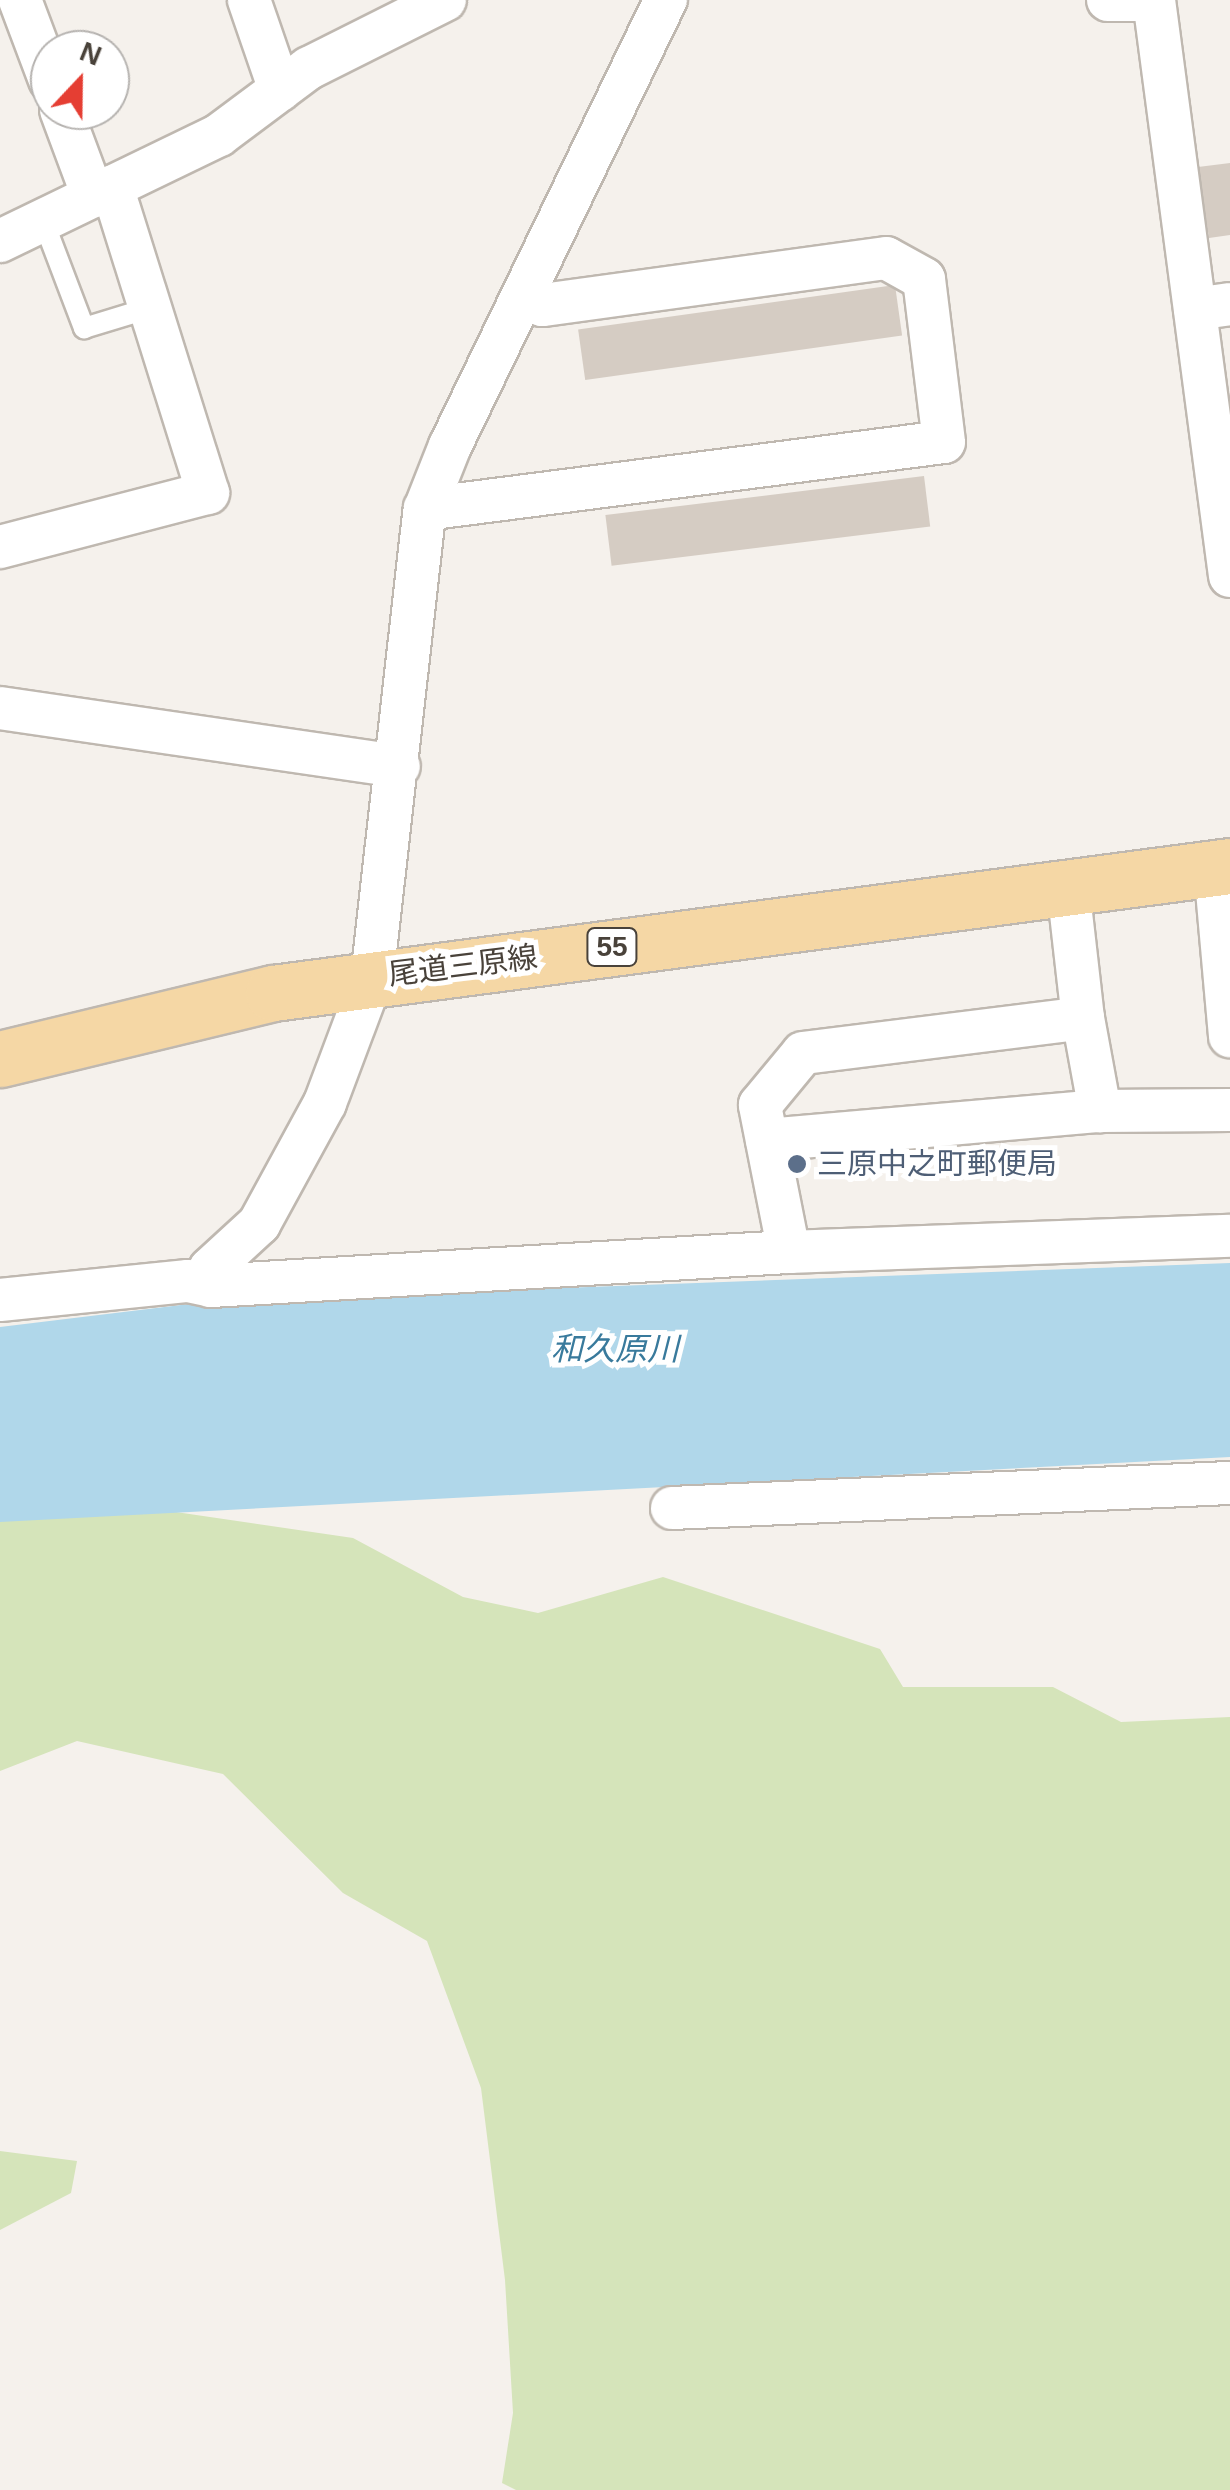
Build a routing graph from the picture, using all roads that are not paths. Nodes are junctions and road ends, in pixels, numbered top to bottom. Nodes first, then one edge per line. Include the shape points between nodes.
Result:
1 (20, 0) edge
2 (249, 0) edge
3 (444, 0) edge
4 (666, 0) edge
5 (1108, 0) edge
6 (1146, 0) edge
7 (1154, 0) edge
8 (31, 30) edge
9 (280, 90) junction
10 (71, 130) edge
11 (103, 191) junction
12 (44, 220) junction
13 (0, 241) edge
14 (523, 297) junction
15 (1212, 306) edge
16 (150, 308) junction
17 (425, 509) junction
18 (0, 547) edge
19 (1230, 576) edge
20 (0, 708) edge
21 (399, 766) junction
22 (1222, 867) edge
23 (1068, 888) junction
24 (372, 978) junction
25 (1228, 983) edge
26 (1083, 1018) junction
27 (1230, 1036) edge
28 (0, 1058) edge
29 (1230, 1110) edge
30 (1100, 1111) junction
31 (768, 1140) junction
32 (1230, 1236) edge
33 (790, 1252) junction
34 (211, 1286) junction
35 (0, 1300) edge
36 (1230, 1483) edge
37 (672, 1508) dead end

1 - 8 street
2 - 9 street
3 - 9 street
4 - 14 street
5 - 6 street
7 - 15 street
9 - 11 street via 219,135
10 - 11 street
11 - 12 street
11 - 16 street
12 - 13 street
12 - 16 lane via 84,328
14 - 17 street
14 - 17 street via 542,306 886,258 924,279 944,442
15 - 19 street
16 - 18 street via 208,492
17 - 21 street
20 - 21 street
21 - 24 street
22 - 23 main road, 尾道三原線 / 55
22 - 25 street
23 - 24 main road, 尾道三原線 / 55
23 - 26 street
24 - 28 main road, 尾道三原線 / 55 via 274,993
24 - 34 street via 325,1103 259,1224 210,1269
25 - 27 street
26 - 30 street
26 - 31 street via 803,1053 760,1105
29 - 30 street
30 - 31 street
31 - 33 street
32 - 33 street
33 - 34 street
34 - 35 street via 188,1281
36 - 37 street

